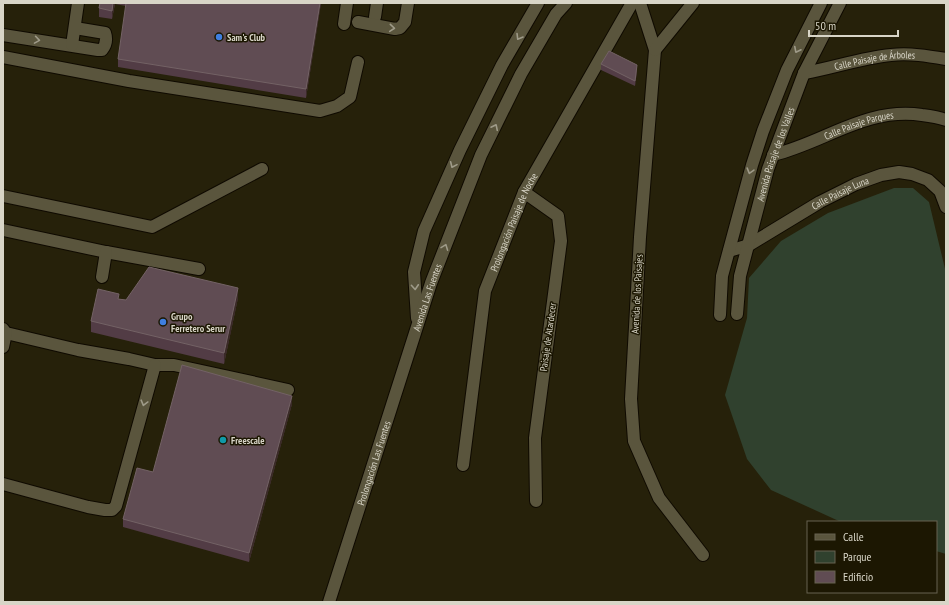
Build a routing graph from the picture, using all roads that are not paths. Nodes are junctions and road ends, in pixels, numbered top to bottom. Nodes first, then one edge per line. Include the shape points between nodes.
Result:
1 (78, 3) edge
2 (347, 3) edge
3 (377, 3) edge
4 (408, 3) edge
5 (538, 3) edge
6 (566, 3) edge
7 (693, 3) edge
8 (821, 3) edge
9 (840, 3) edge
10 (632, 4) edge
11 (375, 17) dead end
12 (358, 22) dead end
13 (344, 24) dead end
14 (75, 28) junction
15 (3, 35) edge
16 (72, 45) junction
17 (655, 50) junction
18 (3, 57) edge
19 (946, 59) edge
20 (358, 62) dead end
21 (804, 73) junction
22 (946, 120) edge
23 (773, 155) junction
24 (262, 169) dead end
25 (524, 192) junction
26 (3, 196) edge
27 (946, 207) edge
28 (3, 230) edge
29 (749, 245) junction
30 (729, 251) junction
31 (106, 252) junction
32 (199, 269) dead end
33 (102, 277) dead end
34 (737, 314) dead end
35 (720, 315) dead end
36 (418, 323) junction
37 (4, 338) edge
38 (155, 365) junction
39 (288, 390) dead end
40 (462, 465) dead end
41 (3, 484) edge
42 (536, 501) dead end
43 (702, 555) dead end
44 (329, 602) edge

1 - 14 street
2 - 13 street
3 - 11 street
12 -> 4 street via 400,28 405,22
5 -> 36 street, Avenida Las Fuentes via 502,66 460,150 424,231 414,272
36 -> 6 street, Avenida Las Fuentes via 481,155 521,74 556,14
7 - 17 street
8 -> 30 street, Avenida Paisaje de los Valles via 787,70 763,131
9 - 21 street, Avenida Paisaje de los Valles
10 - 17 street, Avenida de los Paisajes via 643,16
10 - 25 street, Prolongación Paisaje de Noche
14 - 16 street
14 - 16 street via 105,33 105,47 98,50
15 -> 16 street
17 - 43 street, Avenida de los Paisajes via 638,260 631,399 634,441 659,498
18 - 20 street via 130,81 320,111 337,106 350,97
19 - 21 street, Calle Paisaje de Árboles via 917,54 892,54
21 - 23 street, Avenida Paisaje de los Valles
22 - 23 street, Calle Paisaje Parques via 913,113 882,115 855,123 787,152
23 - 29 street, Avenida Paisaje de los Valles
24 - 26 street via 152,227
25 - 40 street, Prolongación Paisaje de Noche via 485,291
25 - 42 street, Paisaje de Atardecer via 558,216 561,241 535,438
27 - 29 street, Calle Paisaje Luna via 940,191 928,180 899,172 881,175 820,202
28 - 31 street
29 - 30 street, Calle Paisaje Luna
29 - 34 street, Avenida Paisaje de los Valles via 740,276
30 - 35 street, Avenida Paisaje de los Valles via 722,276
31 - 32 street
31 - 33 street
36 - 44 street, Prolongación Las Fuentes
37 - 38 street
38 - 39 street via 174,365
38 -> 41 street via 116,506 112,510 88,507

